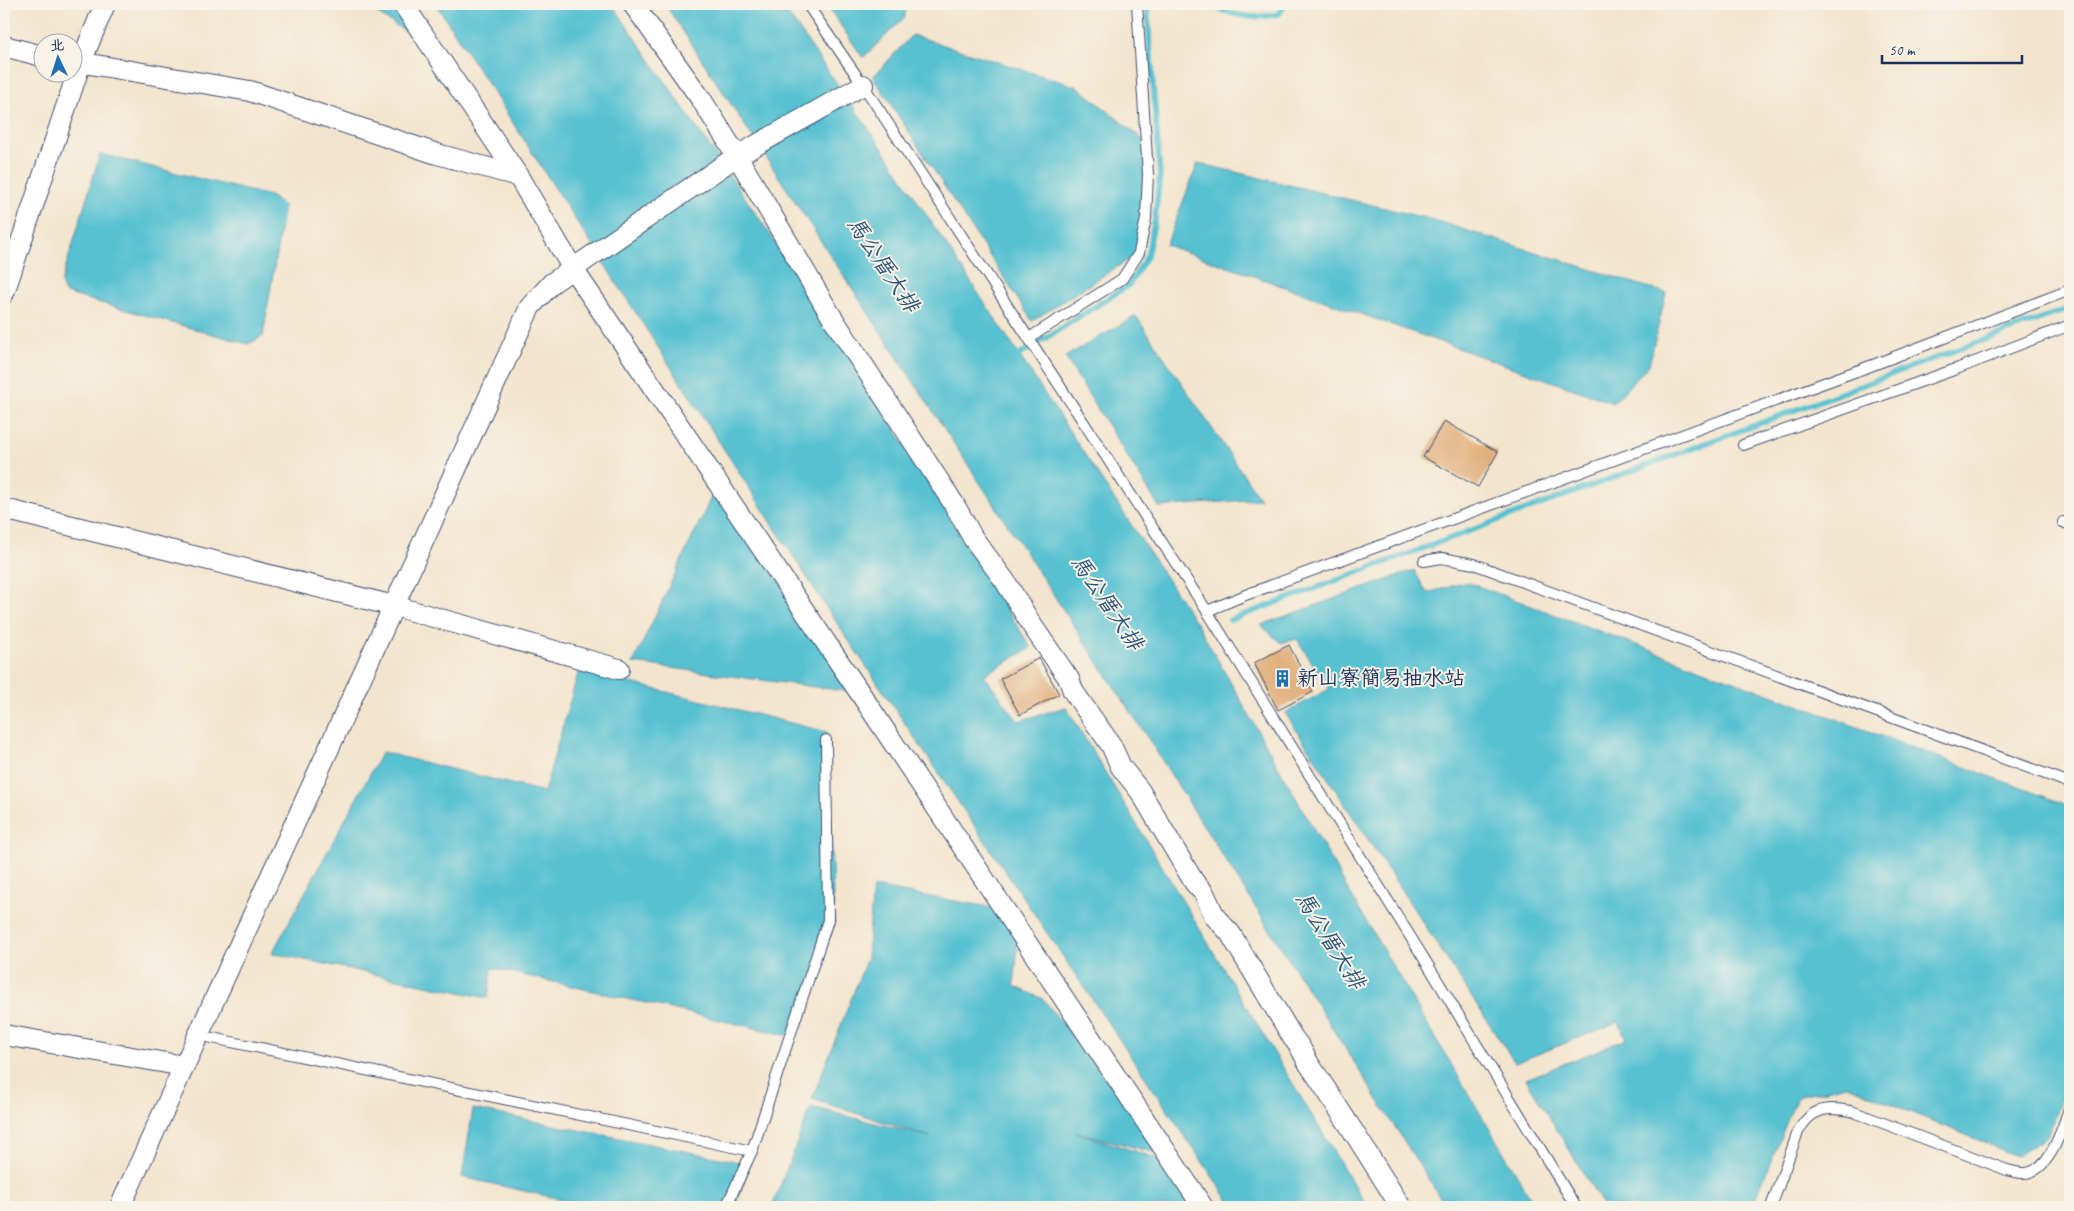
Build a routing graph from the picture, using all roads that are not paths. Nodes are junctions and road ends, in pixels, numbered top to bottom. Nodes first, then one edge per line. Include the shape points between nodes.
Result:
1 (105, 4) edge
2 (403, 4) edge
3 (633, 4) edge
4 (807, 4) edge
5 (1137, 4) edge
6 (4, 46) edge
7 (82, 51) edge
8 (32, 53) edge
9 (82, 62) edge
10 (70, 82) edge
11 (863, 85) junction
12 (738, 156) junction
13 (518, 176) junction
14 (572, 270) junction
15 (2070, 290) edge
16 (4, 293) edge
17 (2070, 325) edge
18 (1029, 339) junction
19 (1743, 446) dead end
20 (4, 509) edge
21 (1424, 561) dead end
22 (394, 606) junction
23 (1207, 611) junction
24 (619, 670) dead end
25 (826, 740) dead end
26 (2070, 783) edge
27 (4, 1034) edge
28 (198, 1035) junction
29 (184, 1066) junction
30 (2070, 1106) edge
31 (752, 1151) junction
32 (120, 1207) edge
33 (726, 1207) edge
34 (1202, 1207) edge
35 (1401, 1207) edge
36 (1576, 1207) edge
37 (1771, 1207) edge

1 - 7 street
2 - 13 street
3 - 12 street
4 - 11 lane
5 - 18 lane via 1148,174 1146,218 1139,253 1122,279
6 - 8 street
9 - 13 street via 250,91 437,154
10 - 16 street
11 - 12 street
11 - 18 lane
12 - 14 street
12 - 35 street via 830,314 973,538 1069,679 1073,691 1111,745 1194,882 1204,893 1215,917 1230,933
13 - 14 street
14 - 22 street via 552,283 530,307
14 - 34 street via 860,692
15 - 23 lane
17 - 19 lane
18 - 23 lane
20 - 22 street
21 - 26 lane via 1442,558 1474,564
22 - 24 street
22 - 28 street
23 - 36 lane
25 - 31 lane via 828,920
27 - 29 street
28 - 29 street
28 - 31 lane
29 - 32 street
30 - 37 lane via 2048,1158 2038,1169 2024,1174 1854,1112 1839,1108 1813,1113 1804,1120 1798,1132
31 - 33 lane

